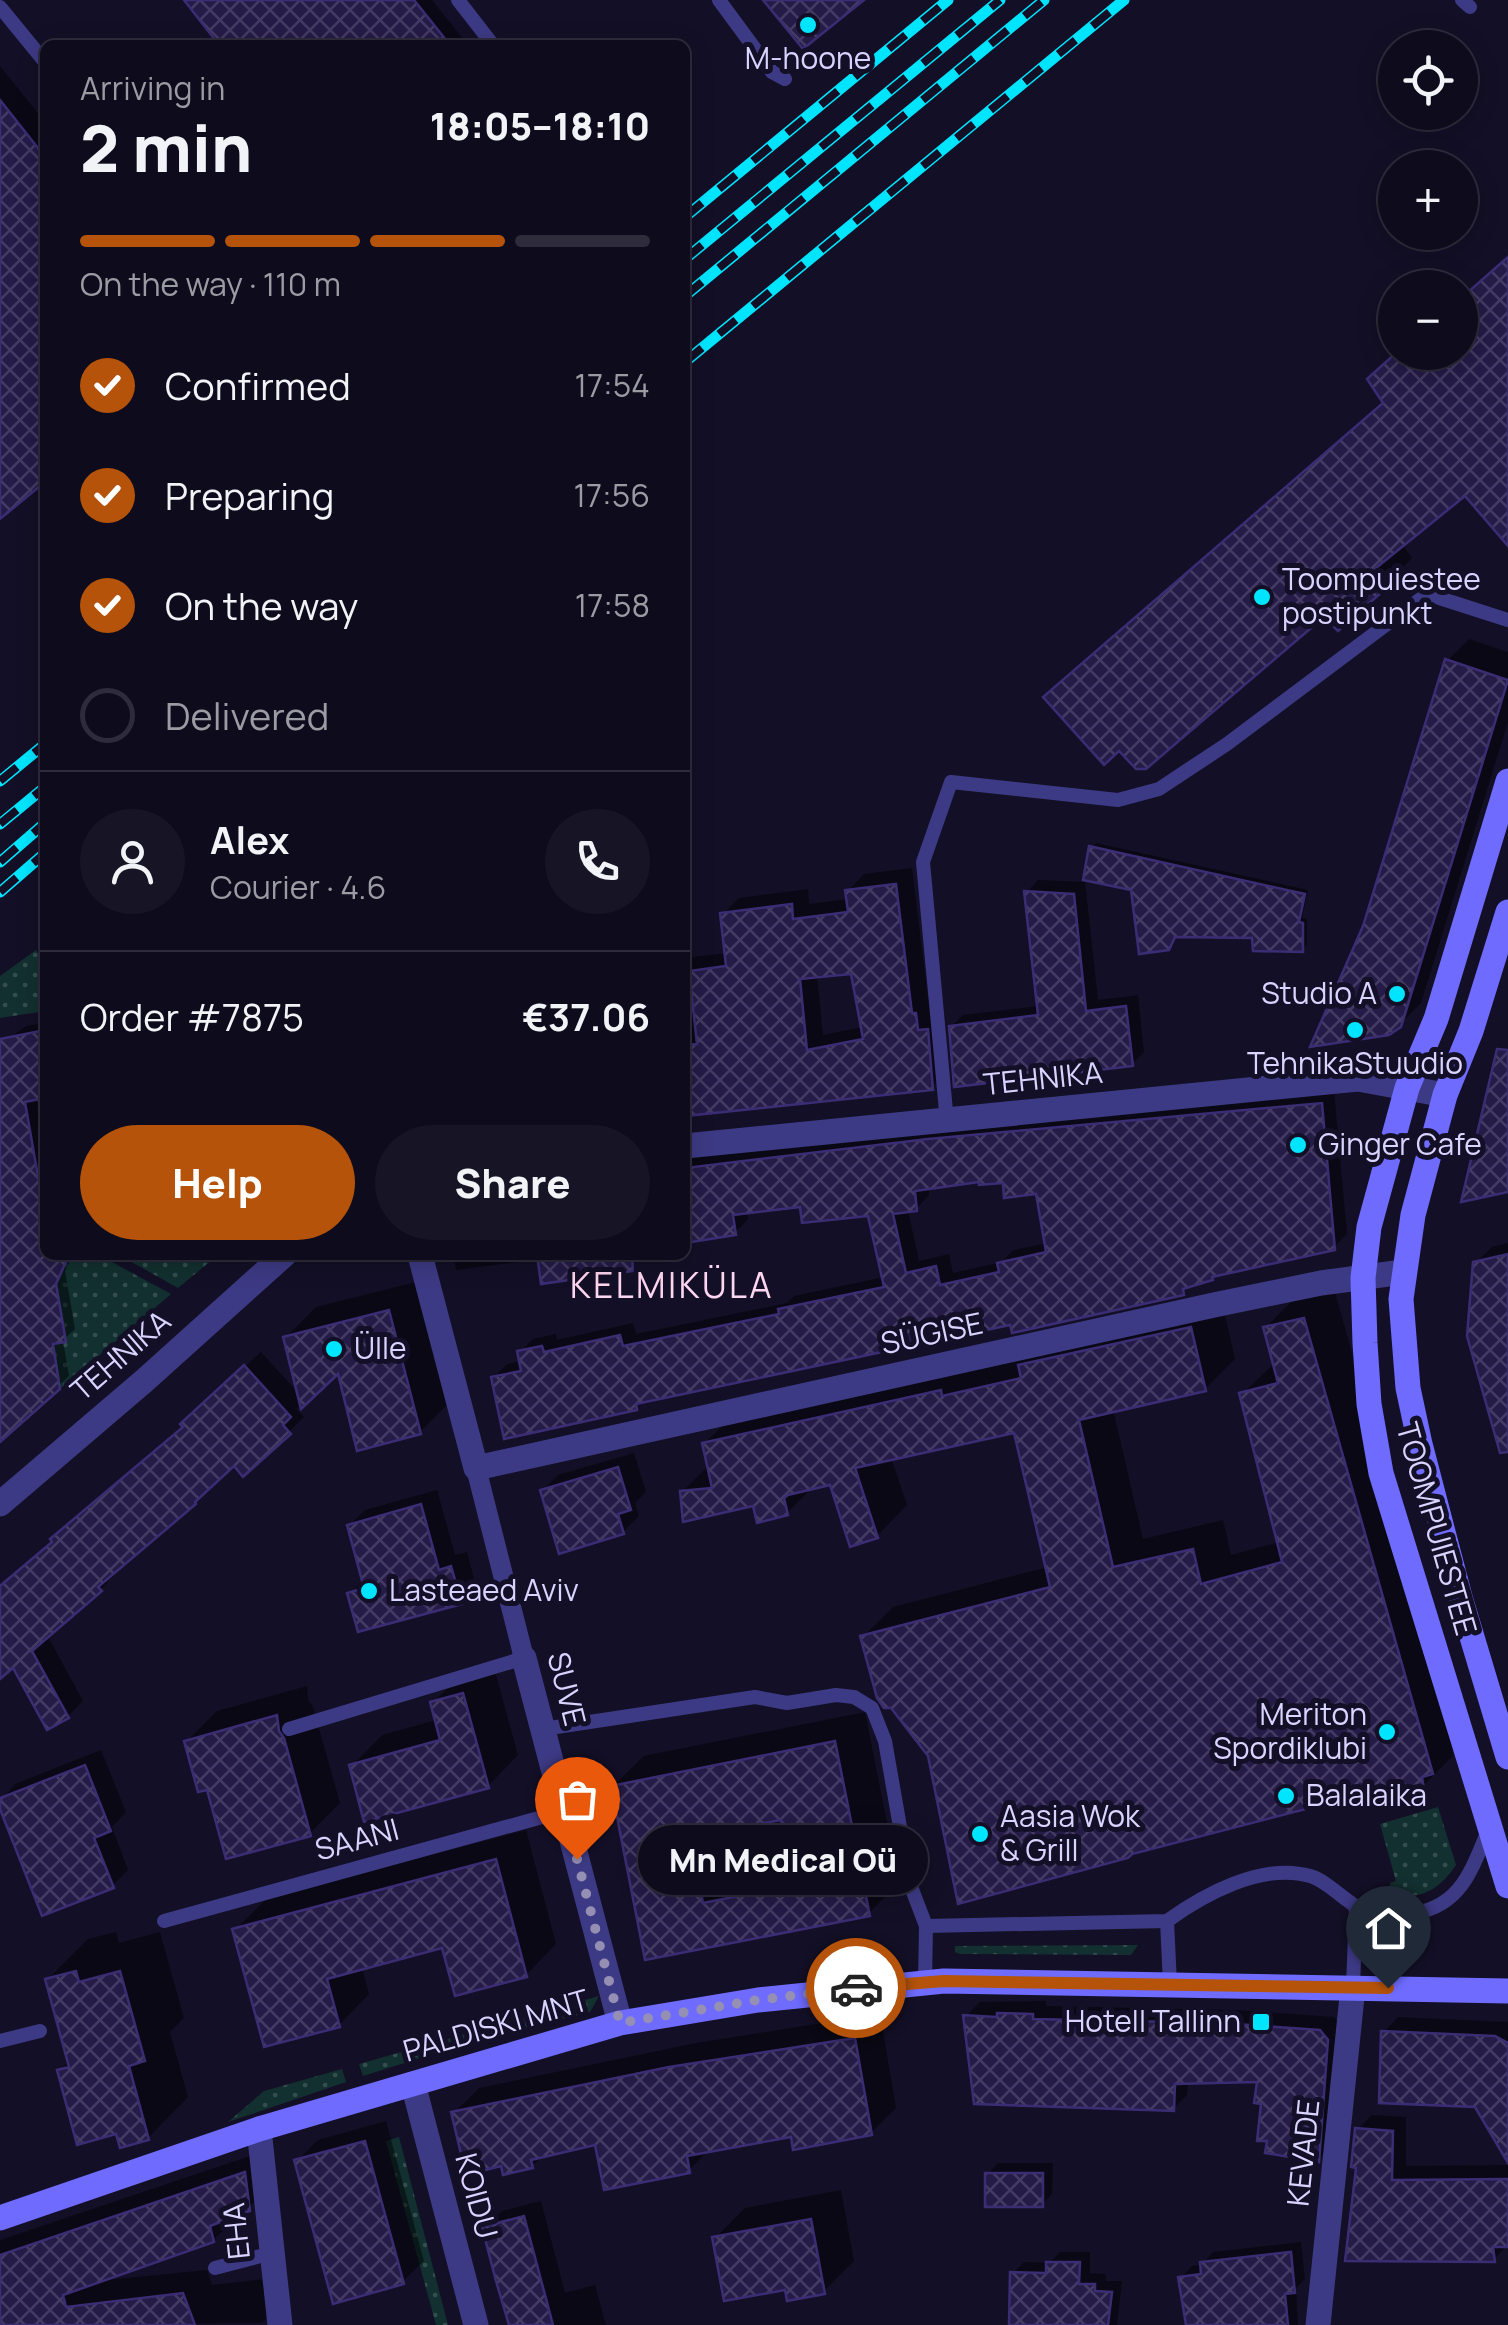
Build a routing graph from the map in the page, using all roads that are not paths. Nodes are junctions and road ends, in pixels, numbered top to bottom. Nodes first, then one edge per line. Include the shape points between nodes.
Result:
1 (458, 0) edge
2 (719, 0) edge
3 (0, 7) edge
4 (489, 40) edge
5 (40, 56) edge
6 (785, 79) dead end
7 (1508, 620) edge
8 (1508, 781) edge
9 (1508, 912) edge
10 (1407, 1088) junction
11 (1445, 1095) junction
12 (947, 1122) junction
13 (690, 1146) edge
14 (278, 1260) edge
15 (421, 1260) edge
16 (1403, 1272) junction
17 (1363, 1278) junction
18 (476, 1468) junction
19 (0, 1504) edge
20 (524, 1658) junction
21 (289, 1729) dead end
22 (543, 1730) junction
23 (1508, 1757) edge
24 (564, 1811) junction
25 (1490, 1826) junction
26 (1508, 1886) edge
27 (1356, 1908) junction
28 (1166, 1921) junction
29 (164, 1922) dead end
30 (926, 1926) junction
31 (925, 1982) junction
32 (1170, 1984) junction
33 (1353, 1987) junction
34 (1508, 1991) edge
35 (620, 2023) junction
36 (40, 2031) dead end
37 (0, 2042) edge
38 (413, 2084) junction
39 (258, 2129) junction
40 (0, 2218) edge
41 (272, 2253) junction
42 (215, 2268) dead end
43 (280, 2325) edge
44 (476, 2325) edge
45 (1318, 2325) edge

1 - 4 lane
2 - 6 lane via 772,72
3 - 5 lane
7 - 12 lane via 1427,594 1159,789 1118,800 951,782 923,862
8 - 10 main road, TOOMPUIESTEE via 1436,1019
9 - 11 main road, TOOMPUIESTEE
10 - 11 street, TEHNIKA
10 - 12 street, TEHNIKA via 1358,1079
10 - 17 main road, TOOMPUIESTEE via 1369,1227
11 - 16 main road, TOOMPUIESTEE
12 - 13 street, TEHNIKA
14 - 19 street, TEHNIKA
15 - 18 street, SUVE
16 - 17 street, SÜGISE
16 - 23 main road, TOOMPUIESTEE via 1412,1406
17 - 18 street, SÜGISE
17 - 25 main road, TOOMPUIESTEE via 1369,1404 1381,1473
18 - 20 street, SUVE
20 - 21 lane
20 - 22 street, SUVE
22 - 24 street, SUVE
22 - 30 lane via 755,1696 787,1704 854,1698 872,1708 885,1741 910,1884
24 - 29 lane, SAANI
24 - 35 street, SUVE
25 - 26 main road, TOOMPUIESTEE
25 - 27 lane via 1471,1872 1453,1897 1430,1912 1380,1918
27 - 28 lane via 1311,1876 1279,1874 1199,1898
27 - 33 lane
28 - 30 lane
28 - 32 lane
30 - 31 lane
31 - 32 main road, PALDISKI MNT
31 - 35 main road, PALDISKI MNT
32 - 33 main road, PALDISKI MNT
33 - 34 main road, PALDISKI MNT
33 - 45 street, KEVADE
35 - 38 main road, PALDISKI MNT
36 - 37 lane
38 - 39 main road, PALDISKI MNT
38 - 44 street, KOIDU
39 - 40 main road, PALDISKI MNT
39 - 41 street, EHA
41 - 42 lane
41 - 43 street, EHA

